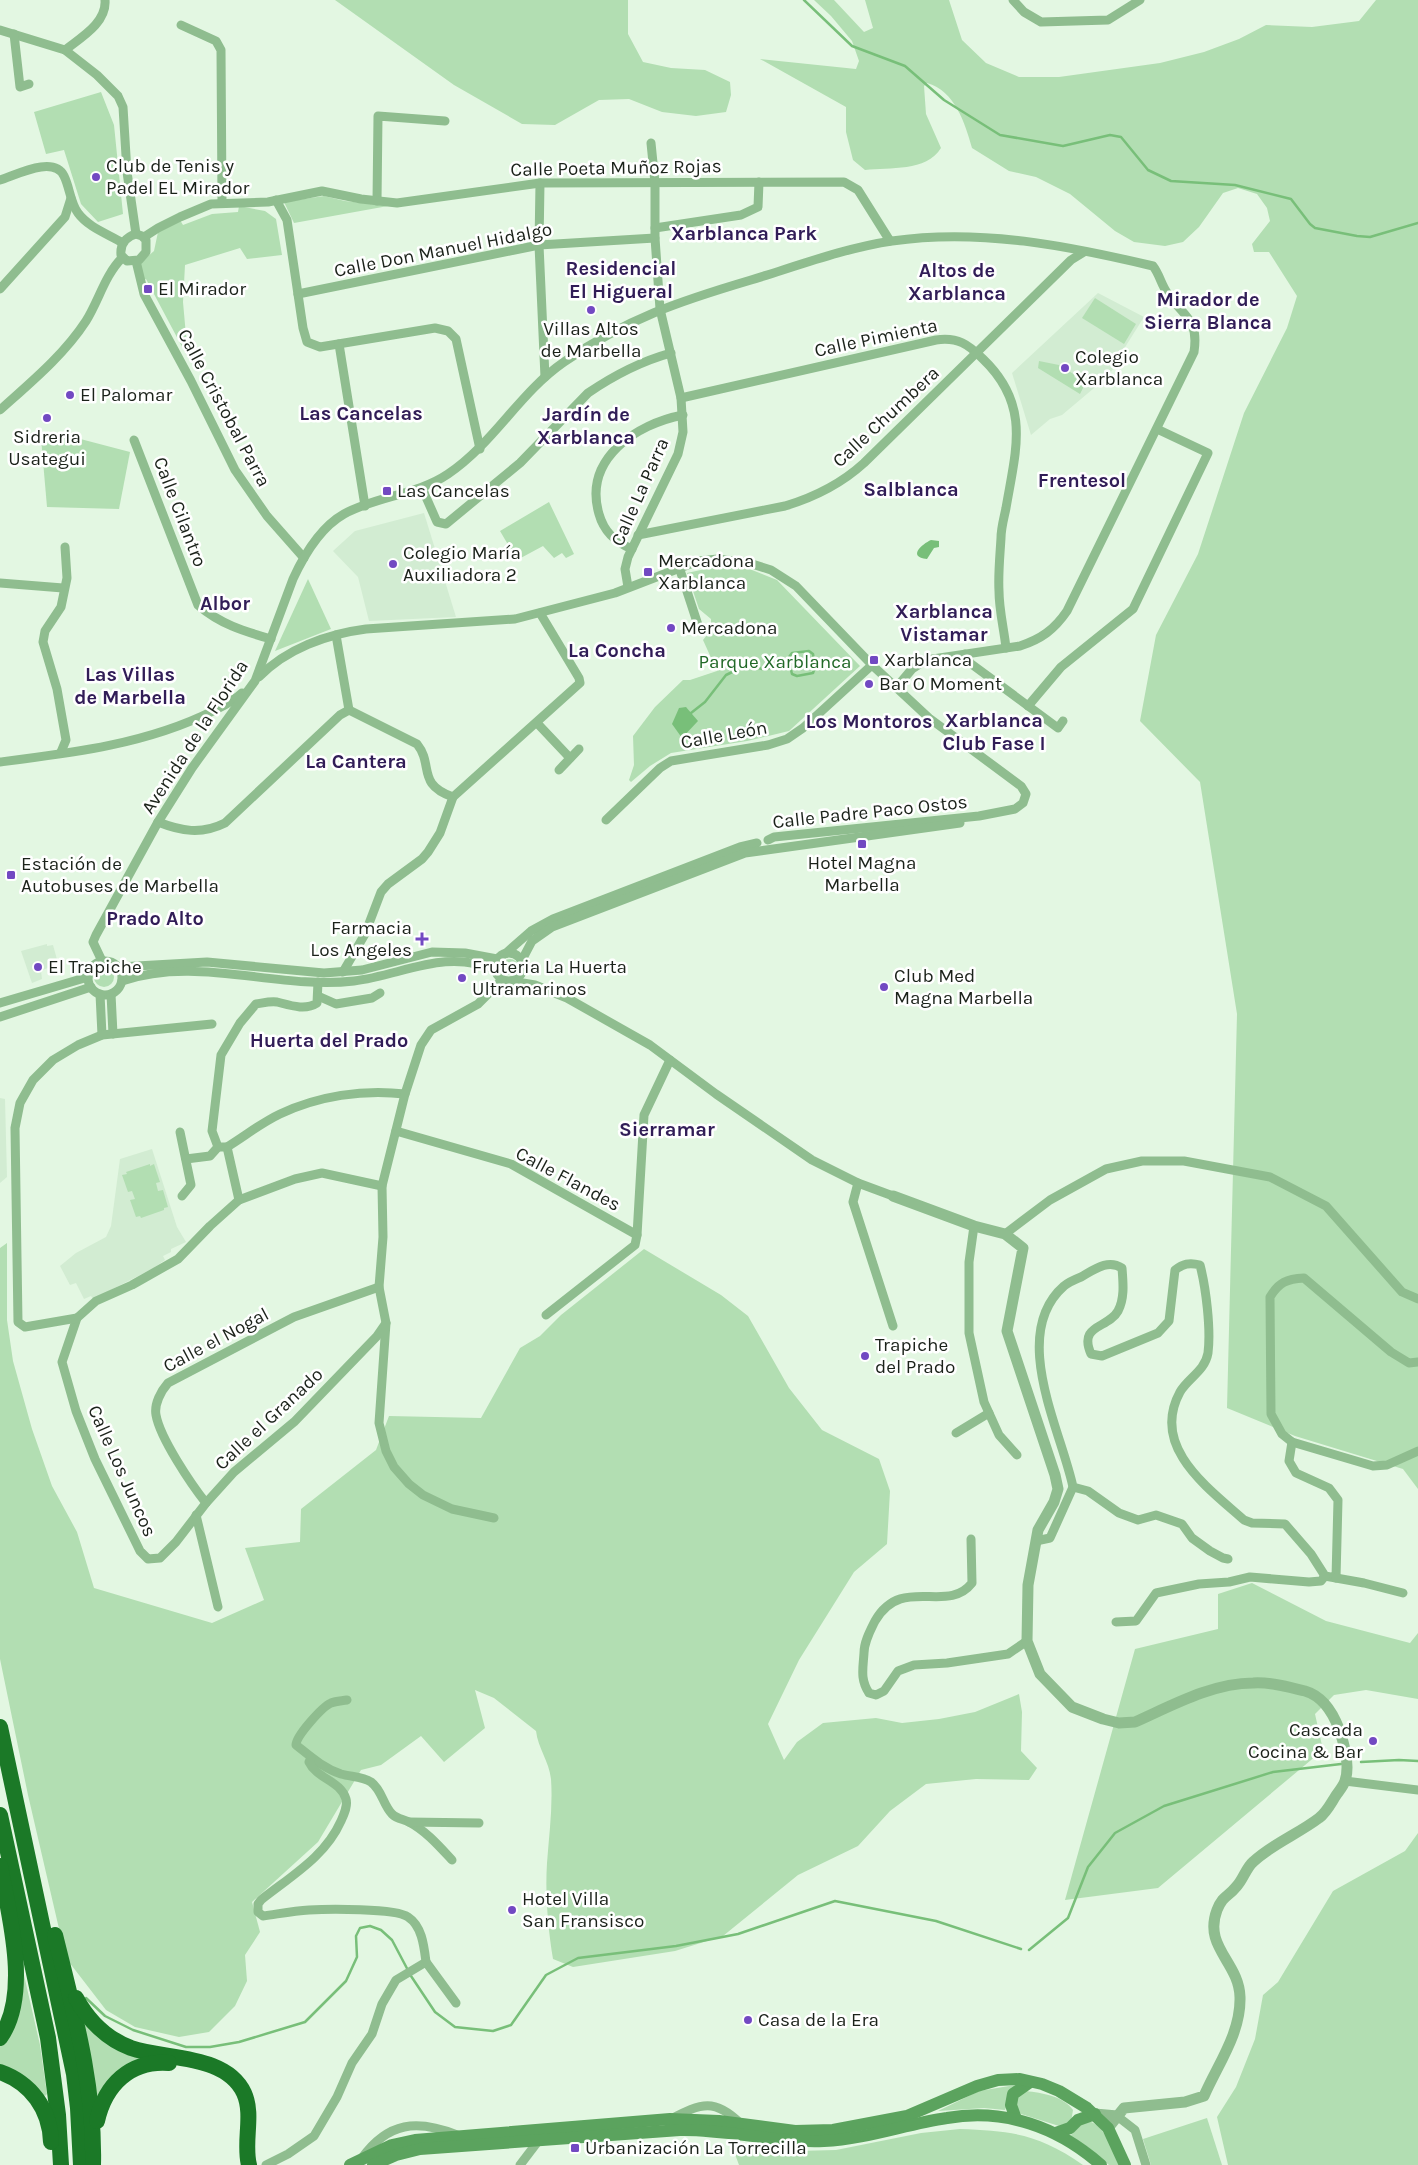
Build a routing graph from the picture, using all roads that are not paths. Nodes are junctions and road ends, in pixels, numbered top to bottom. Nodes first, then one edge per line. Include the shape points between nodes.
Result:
1 (105, 0) edge
2 (1013, 0) edge
3 (1140, 0) edge
4 (181, 25) dead end
5 (0, 30) edge
6 (14, 34) junction
7 (65, 50) junction
8 (29, 84) dead end
9 (445, 121) dead end
10 (651, 144) dead end
11 (0, 180) edge
12 (759, 182) junction
13 (540, 183) junction
14 (655, 183) junction
15 (71, 198) junction
16 (276, 200) junction
17 (377, 201) junction
18 (222, 202) junction
19 (65, 217) junction
20 (87, 223) junction
21 (655, 233) junction
22 (140, 236) junction
23 (890, 241) junction
24 (123, 242) junction
25 (539, 245) junction
26 (1062, 246) junction
27 (1084, 252) junction
28 (122, 258) junction
29 (1071, 260) junction
30 (136, 261) junction
31 (0, 289) edge
32 (298, 294) junction
33 (660, 309) junction
34 (339, 344) junction
35 (671, 353) junction
36 (977, 353) junction
37 (545, 376) junction
38 (681, 398) junction
39 (0, 410) edge
40 (683, 415) junction
41 (1156, 429) junction
42 (134, 440) dead end
43 (480, 449) junction
44 (422, 488) junction
45 (365, 506) junction
46 (638, 535) junction
47 (65, 547) dead end
48 (632, 549) junction
49 (304, 558) junction
50 (679, 568) junction
51 (0, 584) edge
52 (628, 587) junction
53 (63, 588) junction
54 (540, 613) junction
55 (699, 628) dead end
56 (336, 634) junction
57 (271, 639) junction
58 (1006, 648) junction
59 (965, 654) junction
60 (872, 665) junction
61 (255, 681) junction
62 (896, 688) junction
63 (1028, 706) junction
64 (348, 710) junction
65 (1063, 721) dead end
66 (537, 723) junction
67 (579, 749) dead end
68 (61, 752) junction
69 (570, 758) junction
70 (0, 762) edge
71 (559, 770) dead end
72 (453, 797) junction
73 (606, 820) dead end
74 (158, 822) junction
75 (758, 846) junction
76 (501, 956) junction
77 (102, 961) junction
78 (523, 964) junction
79 (118, 967) junction
80 (496, 970) junction
81 (342, 972) junction
82 (88, 977) junction
83 (122, 981) junction
84 (507, 981) junction
85 (318, 982) junction
86 (535, 985) junction
87 (91, 987) junction
88 (380, 993) dead end
89 (100, 994) junction
90 (111, 994) junction
91 (318, 996) junction
92 (0, 1003) edge
93 (0, 1017) edge
94 (212, 1024) dead end
95 (113, 1034) junction
96 (102, 1035) junction
97 (670, 1060) junction
98 (405, 1094) junction
99 (396, 1131) junction
100 (180, 1132) dead end
101 (222, 1147) junction
102 (186, 1159) junction
103 (858, 1183) junction
104 (382, 1186) junction
105 (182, 1196) dead end
106 (894, 1196) joint
107 (239, 1200) junction
108 (974, 1226) junction
109 (1005, 1234) junction
110 (638, 1235) junction
111 (379, 1287) junction
112 (1418, 1298) edge
113 (546, 1315) dead end
114 (77, 1318) junction
115 (386, 1322) junction
116 (893, 1326) dead end
117 (1418, 1362) edge
118 (989, 1413) junction
119 (956, 1433) dead end
120 (1292, 1442) junction
121 (1418, 1451) edge
122 (1018, 1455) dead end
123 (1073, 1487) junction
124 (206, 1503) junction
125 (196, 1515) junction
126 (494, 1518) dead end
127 (971, 1538) dead end
128 (1036, 1541) junction
129 (176, 1542) joint
130 (1228, 1559) dead end
131 (1326, 1576) junction
132 (1336, 1578) junction
133 (1403, 1593) dead end
134 (218, 1607) dead end
135 (1116, 1622) dead end
136 (1027, 1641) junction
137 (347, 1700) dead end
138 (0, 1727) edge
139 (311, 1758) junction
140 (1345, 1781) junction
141 (1418, 1790) edge
142 (0, 1815) edge
143 (408, 1822) junction
144 (480, 1823) dead end
145 (452, 1860) dead end
146 (0, 1864) edge
147 (32, 1872) junction
148 (426, 1962) junction
149 (66, 1980) junction
150 (456, 2003) dead end
151 (0, 2038) edge
152 (0, 2072) edge
153 (1030, 2082) junction
154 (1075, 2100) junction
155 (1095, 2114) junction
156 (1118, 2116) junction
157 (1016, 2119) junction
158 (1078, 2120) junction
159 (1108, 2128) junction
160 (1056, 2133) junction
161 (94, 2140) junction
162 (538, 2140) junction
163 (355, 2162) edge
164 (52, 2165) edge
165 (61, 2165) edge
166 (81, 2165) edge
167 (93, 2165) edge
168 (237, 2165) edge
169 (249, 2165) edge
170 (266, 2165) edge
171 (374, 2165) edge
172 (520, 2165) edge
173 (1101, 2165) edge
174 (1125, 2165) edge
175 (1146, 2165) edge

1 - 7 street via 101,17 91,30
2 - 3 street via 1024,12 1041,22 1108,20
4 - 18 street via 216,41 220,50
5 - 6 street
6 - 7 street
6 - 8 street via 20,87
7 - 22 street via 97,75 118,96 123,107 127,172
9 - 17 street via 378,116
10 - 14 street, Calle La Parra
11 - 15 street via 52,166 64,175
12 - 14 street, Calle Poeta Muñoz Rojas
12 - 21 street, Calle Don Manuel Hidalgo via 758,207 752,211
12 - 23 street, Calle Poeta Muñoz Rojas via 851,184
13 - 14 street, Calle Poeta Muñoz Rojas
13 - 17 street, Calle Poeta Muñoz Rojas via 397,203
13 - 25 street
14 - 21 street, Calle La Parra
15 - 19 street
15 - 20 street
16 - 17 street, Calle Poeta Muñoz Rojas via 322,191
16 - 18 street, Calle Poeta Muñoz Rojas
16 - 32 street via 287,220
18 - 22 street, Calle Poeta Muñoz Rojas via 180,216
19 - 20 street
19 - 31 street
20 - 24 street
21 - 25 street, Calle Don Manuel Hidalgo
21 - 33 street, Calle La Parra
22 - 24 street via 128,237
22 - 30 street via 147,244 146,252
23 - 26 street, Avenida de la Florida via 976,237
23 - 33 street, Avenida de la Florida
24 - 28 street
25 - 32 street, Calle Don Manuel Hidalgo
25 - 37 street
26 - 27 street, Avenida de la Florida
26 - 29 street via 1069,252
27 - 29 street, Calle Chumbera
27 - 41 street, Avenida de la Florida via 1153,266 1168,294 1185,312 1195,330 1194,352
28 - 30 street
28 - 39 street via 111,271 78,332
29 - 36 street, Calle Chumbera
30 - 49 street, Calle Cristobal Parra via 144,294 235,470 267,516
32 - 34 street via 307,342 320,347
33 - 35 street, Calle La Parra
33 - 37 street, Avenida de la Florida via 598,340
34 - 43 street via 435,328 448,331 456,339
34 - 45 street
35 - 38 street, Calle La Parra
35 - 44 street via 651,359 588,393 520,463 446,524 437,522
36 - 38 street, Calle Pimienta via 962,341 936,340
36 - 46 street, Calle Chumbera via 859,468 832,487 785,506
36 - 58 street, Calle Pimienta via 992,367 1014,404 1018,429 1001,535 999,592
37 - 43 street, Avenida de la Florida
38 - 40 street, Calle La Parra
40 - 46 street, Calle La Parra via 678,454
40 - 48 street via 659,421 623,442 598,474 596,488 600,518 615,540
41 - 58 street, Avenida de la Florida via 1059,623 1034,642
41 - 63 street via 1208,453 1133,609 1062,668
42 - 57 street, Calle Cilantro via 198,605 213,618
43 - 44 street, Avenida de la Florida via 448,474
44 - 45 street, Avenida de la Florida
45 - 49 street, Avenida de la Florida via 332,523
46 - 48 street, Calle La Parra
47 - 53 street via 67,578
48 - 52 street, Calle La Parra via 625,569
49 - 57 street, Avenida de la Florida
50 - 52 street
50 - 55 street
50 - 60 street via 698,561 718,559 739,560 770,570 796,586
51 - 53 street
52 - 54 street
53 - 68 street via 61,607 45,631 43,642 57,689 66,740
54 - 56 street via 515,619
54 - 66 street via 581,680
56 - 61 street via 275,662
56 - 64 street
57 - 61 street, Avenida de la Florida
58 - 59 street, Avenida de la Florida
59 - 62 street, Avenida de la Florida via 934,658 918,664
59 - 63 street via 970,663
60 - 62 street
60 - 73 street, Calle León via 787,740 768,746 671,761
61 - 68 street via 231,701 170,730 119,744
61 - 74 street, Avenida de la Florida via 192,768
62 - 75 street, Calle Padre Paco Ostos via 929,718 1021,786 1026,799 1020,806 979,816 774,837 768,844 762,838
63 - 65 street via 1058,728
64 - 72 street via 417,744 431,783 437,790
64 - 74 street via 225,824 196,831 180,830
66 - 69 street
66 - 72 street
67 - 69 street
68 - 70 street
69 - 71 street
72 - 81 street via 440,833 428,852 381,892 365,934
74 - 77 street, Avenida de la Florida via 94,942
75 - 76 street, Calle Padre Paco Ostos via 740,847 552,919 531,931
75 - 78 street, Calle Padre Paco Ostos via 563,922 532,941
76 - 78 street via 514,954
76 - 80 street
76 - 81 street via 432,952
77 - 79 street
77 - 82 street via 94,965
78 - 84 street via 520,977
78 - 86 street
79 - 81 street via 207,962
79 - 83 street
80 - 84 street
80 - 85 street via 439,961 363,979
82 - 87 street
82 - 92 street
83 - 85 street via 141,976 194,972
83 - 90 street
84 - 86 street
84 - 98 street via 481,1002 431,1030 421,1045
85 - 91 street
86 - 97 street via 568,998
87 - 89 street
87 - 93 street
88 - 91 street via 372,998 336,1004
89 - 90 street
89 - 96 street
90 - 95 street
91 - 101 street via 310,1007 276,1002 256,1004 240,1023 221,1055 212,1131
94 - 95 street
95 - 96 street
96 - 114 street via 53,1060 33,1080 20,1103 15,1128 18,1322 25,1327
97 - 103 street via 812,1160
97 - 110 street via 644,1115
98 - 99 street
98 - 101 street via 381,1091 351,1093 300,1106
99 - 104 street
99 - 110 street, Calle Flandes via 511,1164
100 - 102 street
101 - 102 street via 210,1156
101 - 107 street
102 - 105 street via 191,1184
103 - 106 street
103 - 116 street via 853,1202
104 - 107 street via 322,1173
104 - 111 street
106 - 108 street
107 - 114 street via 178,1259 132,1285 96,1300
108 - 109 street
108 - 118 street via 969,1262 969,1333
109 - 112 street via 1050,1200 1106,1169 1142,1161 1184,1161 1270,1177 1326,1206 1402,1292
109 - 128 street via 1023,1248 1008,1331 1058,1489
110 - 113 street via 635,1244
111 - 115 street
111 - 124 street, Calle el Nogal via 294,1317 162,1389 155,1413 161,1431
114 - 129 street, Calle Los Juncos via 62,1362 76,1411 95,1459 140,1551 148,1559 160,1558
115 - 124 street, Calle el Granado via 377,1336 294,1422 234,1472
115 - 126 street via 379,1424 394,1467 409,1484 434,1502
117 - 120 street via 1409,1363 1391,1352 1304,1278 1278,1284 1270,1297 1271,1414 1282,1434
118 - 119 street
118 - 122 street via 999,1436
120 - 121 street via 1373,1466 1386,1465
120 - 132 street via 1289,1461 1296,1472 1329,1488 1338,1500
123 - 128 street via 1050,1538
123 - 130 street via 1088,1491 1119,1513 1138,1520 1156,1515 1182,1524 1192,1538
123 - 131 street via 1048,1407 1040,1353 1041,1325 1048,1305 1065,1285 1099,1267 1115,1264 1122,1268 1122,1301 1118,1310 1114,1317 1092,1329 1088,1337 1090,1354 1102,1356 1158,1333 1169,1321 1175,1270 1191,1262 1200,1265 1205,1284 1208,1353 1197,1376 1184,1385 1174,1404 1172,1438 1204,1485 1244,1520 1285,1524
124 - 125 street, Calle el Granado
125 - 129 street, Calle el Granado
125 - 134 street
127 - 136 street via 972,1583 963,1591 940,1596 910,1596 895,1600 882,1609 864,1647 863,1684 869,1693 876,1695 884,1691 898,1671 914,1665 1008,1654
128 - 136 street via 1028,1585
131 - 132 street
131 - 135 street via 1321,1581 1309,1582 1250,1577 1156,1593 1136,1621
132 - 133 street
136 - 140 street via 1040,1674 1072,1706 1119,1723 1135,1722 1224,1686 1252,1682 1313,1694 1325,1704 1341,1734
137 - 139 street via 329,1704 296,1741 296,1745
138 - 147 highway
139 - 143 street via 342,1775 363,1778 372,1783 390,1813
139 - 148 street via 312,1769 342,1791 347,1800 346,1811 328,1845 313,1861 260,1900 258,1912 263,1916 310,1910 393,1912 408,1916 417,1926
140 - 141 street
140 - 156 street via 1319,1818 1250,1864 1236,1889 1224,1897 1218,1908 1213,1929 1215,1941 1236,1975 1240,1997 1232,2039 1204,2096 1185,2102 1124,2108
142 - 165 highway via 48,2038 58,2107
143 - 144 street
143 - 145 street via 433,1839
146 - 151 highway via 17,1980 15,2004
147 - 149 highway via 45,1899
147 - 166 highway via 74,2074
148 - 150 street
148 - 170 street via 396,1980 382,2004 372,2034 352,2062 314,2136
149 - 161 highway via 87,2068
149 - 169 highway via 92,2022 106,2034 130,2047 210,2065 240,2085 247,2106
152 - 164 highway via 19,2080 39,2101 51,2137
153 - 154 main road via 1042,2084
153 - 157 main road via 1013,2094 1011,2105
153 - 163 main road via 1014,2079 990,2082 907,2116 833,2130 795,2131 670,2119 398,2143
154 - 155 main road
154 - 158 main road
155 - 156 street
155 - 158 main road
155 - 159 main road
156 - 159 street
156 - 175 street via 1135,2130
157 - 160 main road
157 - 162 main road via 985,2115 947,2118 826,2141 768,2139 691,2130
158 - 160 main road via 1070,2128
159 - 174 main road
160 - 173 main road
161 - 167 highway
161 - 168 highway via 102,2102 110,2087 134,2068 167,2062 208,2069 234,2088 240,2103
162 - 171 main road via 412,2150
162 - 172 street

